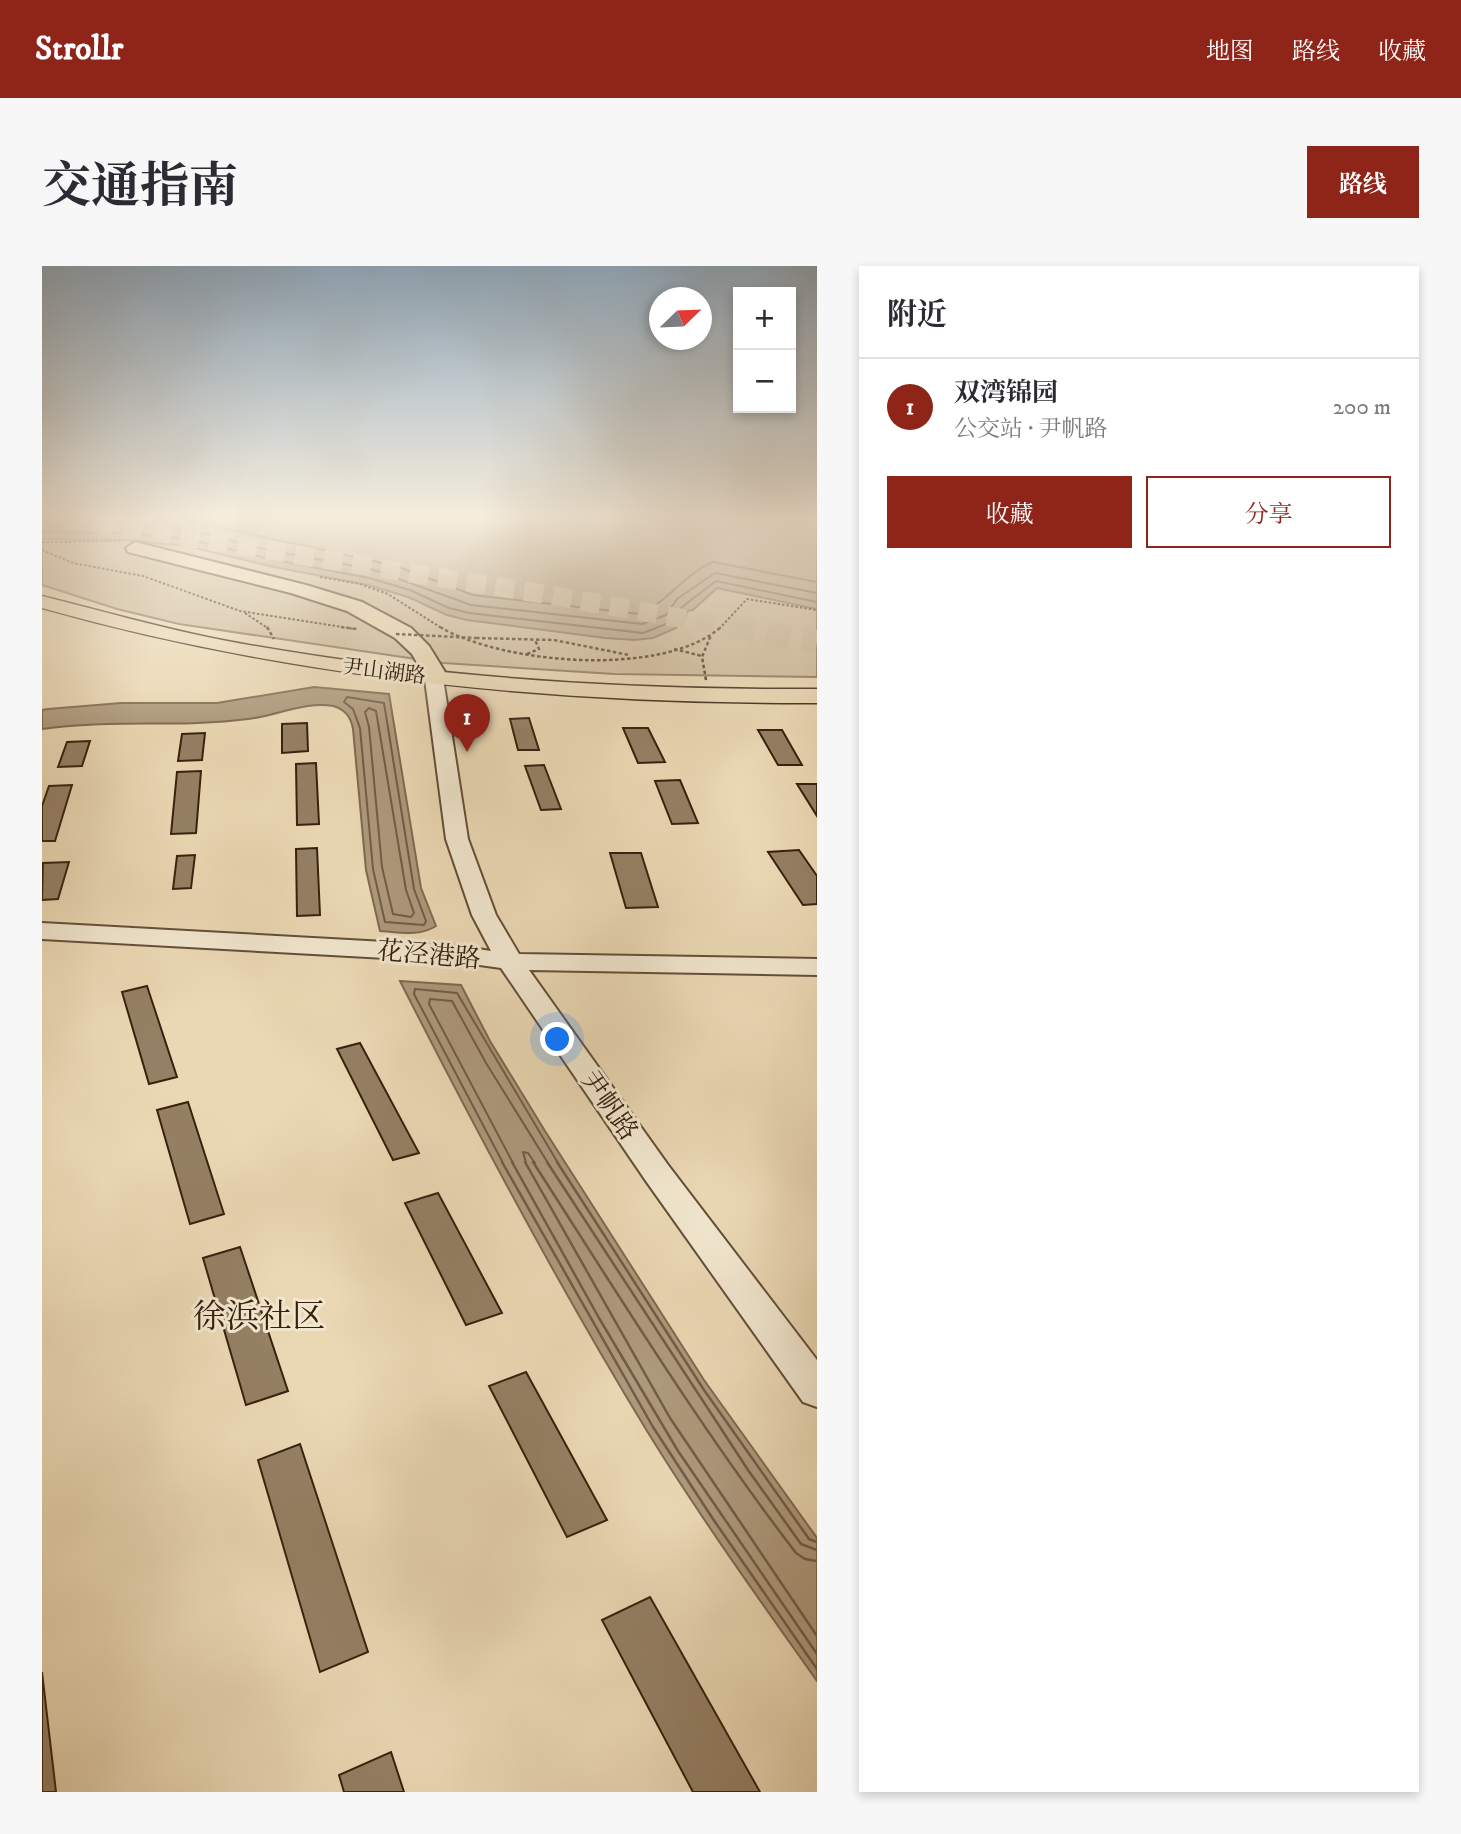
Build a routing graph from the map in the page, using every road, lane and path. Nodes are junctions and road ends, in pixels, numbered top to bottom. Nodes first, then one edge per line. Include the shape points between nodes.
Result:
1 (178, 589) edge
2 (299, 589) edge
3 (375, 589) edge
4 (42, 599) edge
5 (817, 610) edge
6 (240, 611) junction
7 (340, 627) dead end
8 (396, 634) dead end
9 (711, 635) junction
10 (533, 639) junction
11 (267, 649) junction
12 (672, 649) junction
13 (525, 654) junction
14 (635, 656) junction
15 (702, 656) junction
16 (434, 675) junction
17 (708, 689) junction
18 (817, 690) edge
19 (817, 696) edge
20 (42, 931) edge
21 (510, 962) junction
22 (817, 967) edge
23 (817, 1390) edge

1 - 6 path
2 - 16 highway via 381,619 423,651
3 - 13 path via 451,633 491,648
4 - 11 main road, 尹山湖路
4 - 16 main road, 尹山湖路 via 185,639 313,662
5 - 9 path via 747,599
6 - 7 path
6 - 11 path via 269,628 276,638
8 - 10 path, bridge
9 - 12 path
9 - 15 path
10 - 13 path via 539,649
10 - 14 path
11 - 16 main road, 尹山湖路
12 - 14 path
12 - 15 path
13 - 14 path via 585,659
15 - 17 path
16 - 17 main road, 尹山湖路
16 - 19 main road, 尹山湖路 via 642,692
16 - 21 street, 尹帆路 via 457,839 484,915
17 - 18 main road, 尹山湖路
20 - 21 street, 花泾港路 via 457,954
21 - 22 street, 花泾港路
21 - 23 street, 尹帆路

